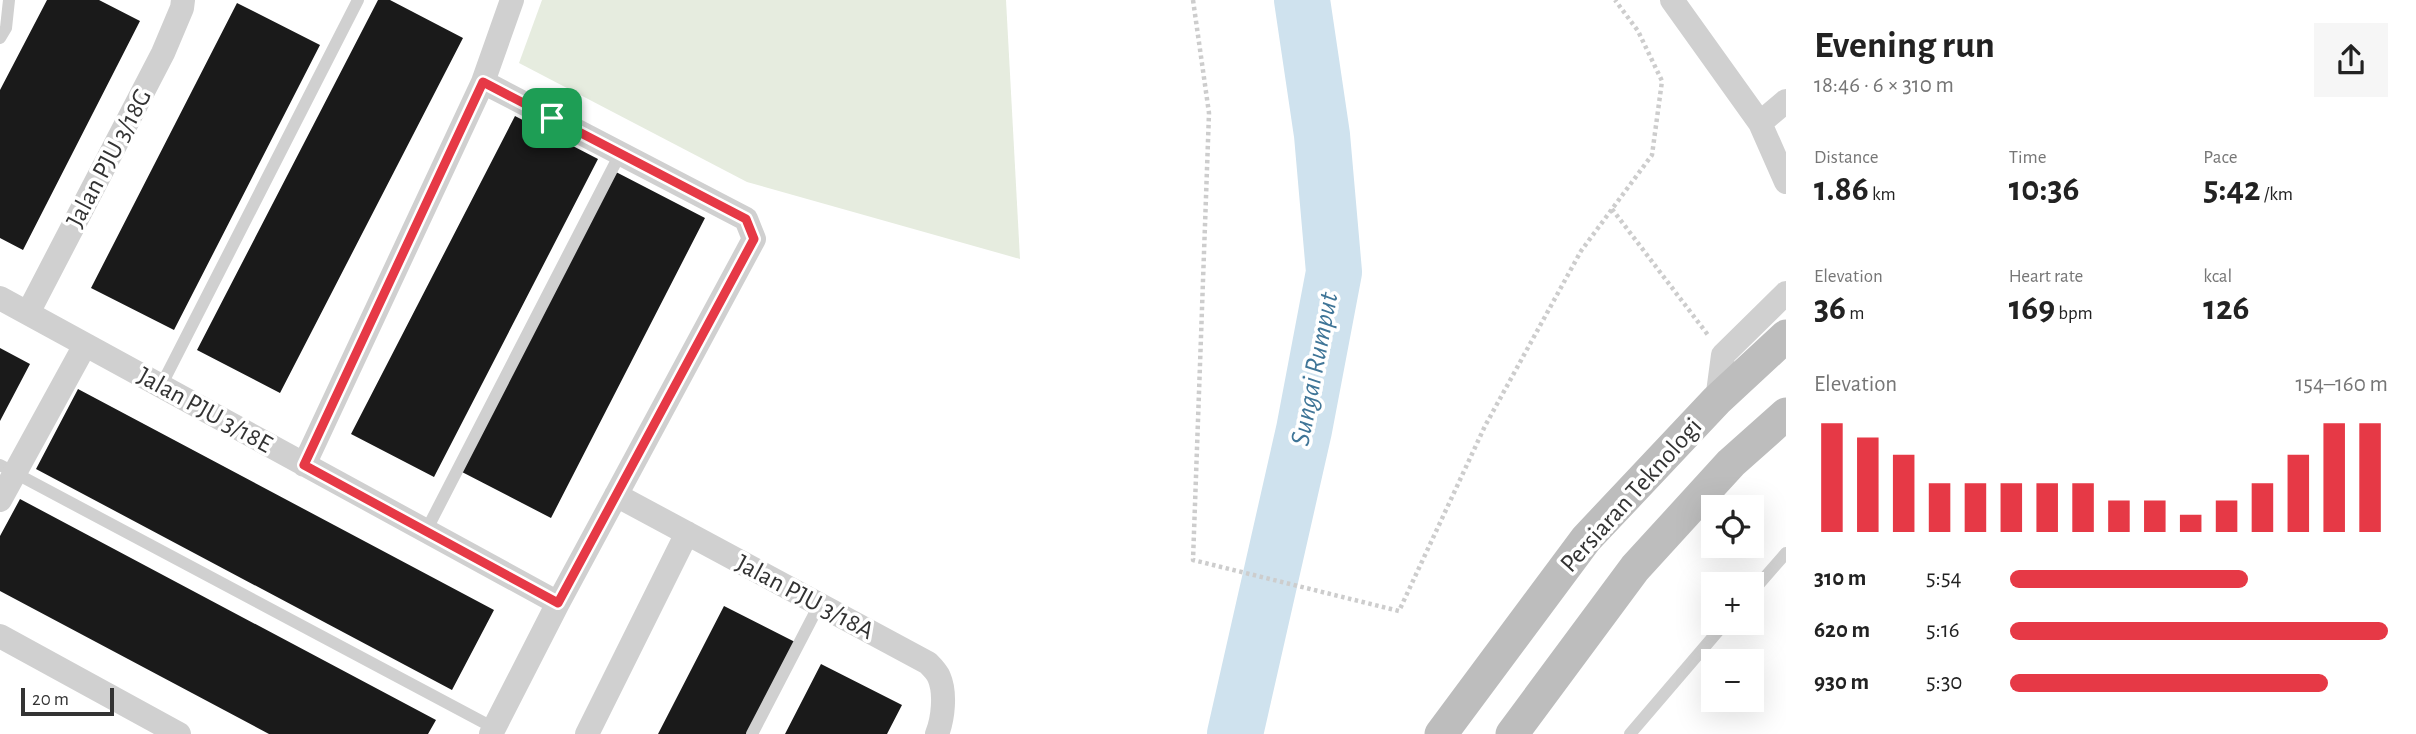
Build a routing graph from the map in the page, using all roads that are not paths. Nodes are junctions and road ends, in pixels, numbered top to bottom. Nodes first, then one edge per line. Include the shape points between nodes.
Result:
1 (9, 0) edge
2 (183, 0) edge
3 (358, 0) edge
4 (512, 0) edge
5 (1672, 0) edge
6 (0, 38) edge
7 (483, 82) junction
8 (1786, 101) edge
9 (1760, 123) junction
10 (620, 154) junction
11 (1786, 182) edge
12 (1786, 293) edge
13 (0, 298) edge
14 (28, 313) junction
15 (1786, 335) edge
16 (85, 345) junction
17 (161, 386) junction
18 (1717, 400) junction
19 (1786, 414) edge
20 (304, 465) junction
21 (7, 469) edge
22 (616, 495) junction
23 (0, 500) edge
24 (426, 531) junction
25 (687, 533) junction
26 (1786, 553) edge
27 (1764, 578) edge
28 (558, 603) junction
29 (819, 604) junction
30 (1715, 635) edge
31 (0, 636) edge
32 (492, 731) edge
33 (178, 734) edge
34 (587, 734) edge
35 (752, 734) edge
36 (937, 734) edge
37 (1441, 734) edge
38 (1512, 734) edge
39 (1630, 734) edge

1 - 6 lane via 6,28
2 - 14 street, Jalan PJU 3/18G via 163,53
3 - 17 lane
4 - 7 street
5 - 9 street
7 - 10 street
7 - 20 street
8 - 9 street
9 - 11 street
10 - 22 street via 746,219 754,239
10 - 24 lane
12 - 18 street via 1723,355
13 - 14 street, Jalan PJU 3/18E
14 - 16 street, Jalan PJU 3/18E
15 - 18 street, Persiaran Teknologi
16 - 17 street, Jalan PJU 3/18E
16 - 21 street
17 - 20 street, Jalan PJU 3/18E
18 - 37 street, Persiaran Teknologi via 1586,539
19 - 38 street, Persiaran Teknologi via 1731,463 1635,568
20 - 24 street, Jalan PJU 3/18E
21 - 23 street
21 - 32 lane
22 - 25 street, Jalan PJU 3/18A
22 - 28 street
24 - 28 street, Jalan PJU 3/18E
25 - 29 street, Jalan PJU 3/18A
25 - 34 street
26 - 27 lane
28 - 32 street
29 - 35 lane
29 - 36 street, Jalan PJU 3/18A via 928,663 939,676 942,694
30 - 39 lane
31 - 33 street

